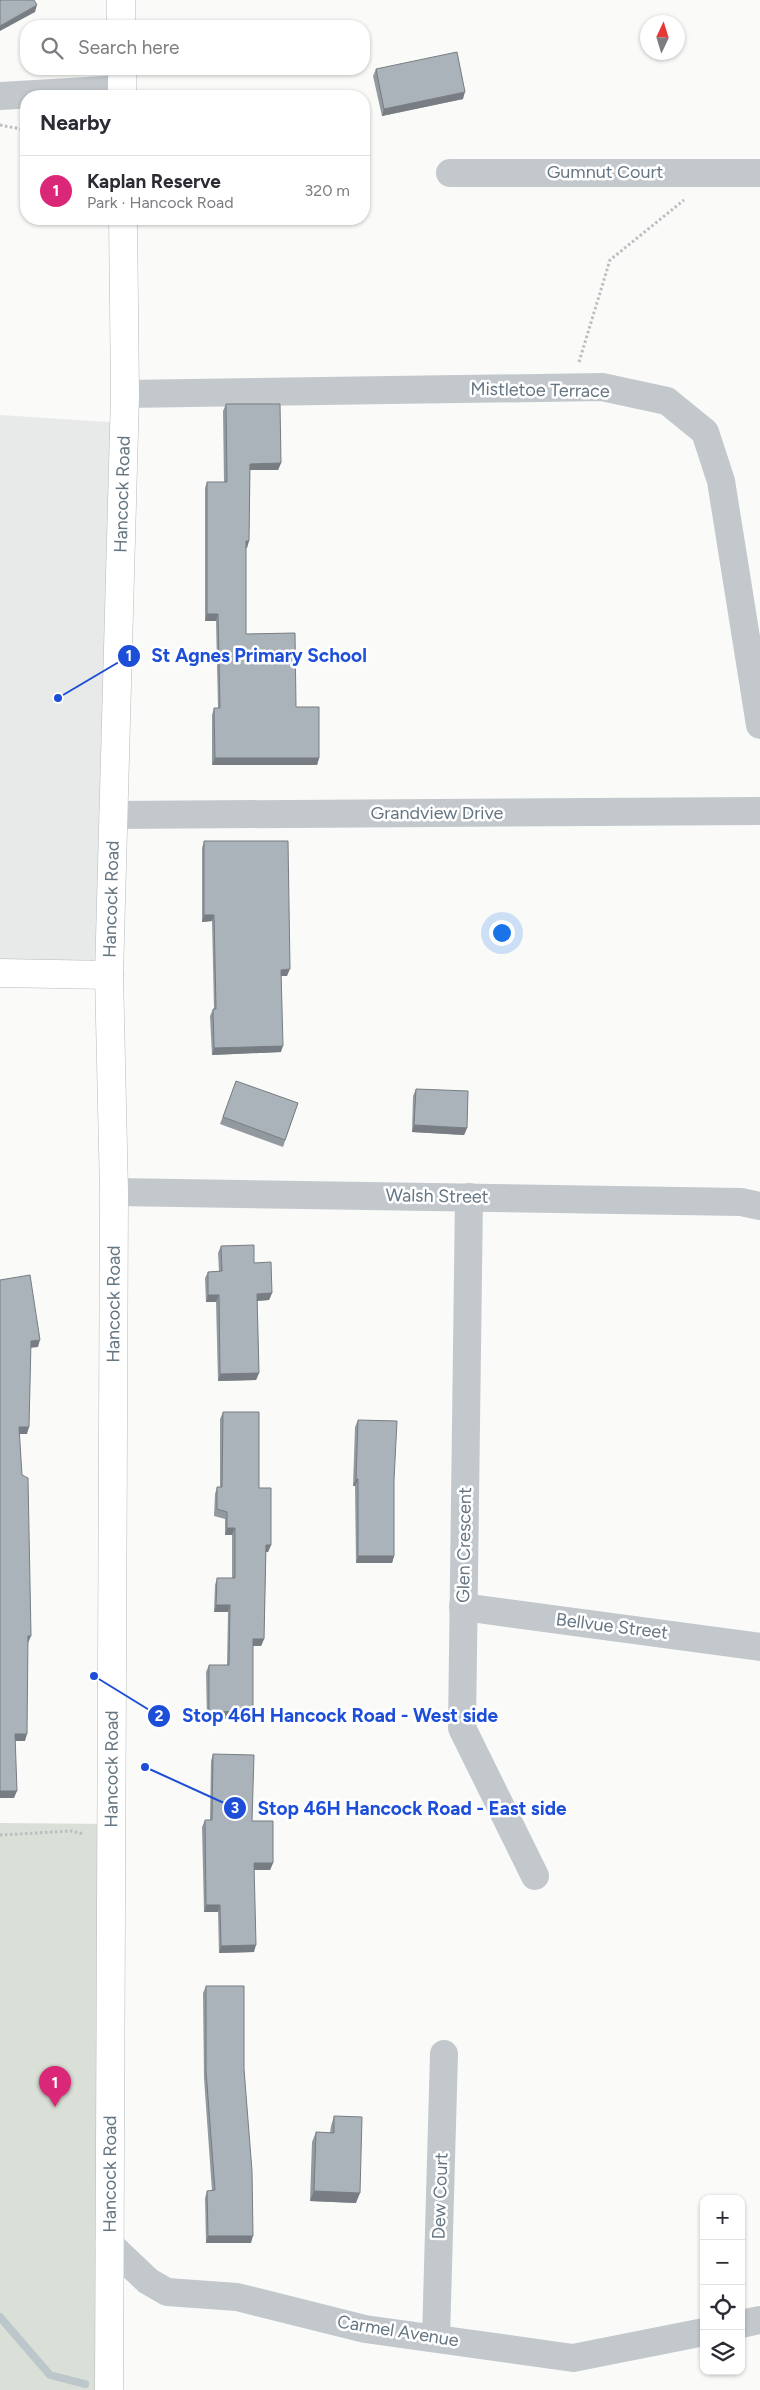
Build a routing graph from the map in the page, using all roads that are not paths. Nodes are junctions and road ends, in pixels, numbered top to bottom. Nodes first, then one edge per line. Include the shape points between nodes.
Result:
1 (121, 0) edge
2 (121, 20) edge
3 (122, 85) edge
4 (67, 90) edge
5 (20, 94) edge
6 (0, 96) edge
7 (450, 172) dead end
8 (760, 173) edge
9 (123, 225) edge
10 (124, 394) junction
11 (760, 725) edge
12 (760, 811) edge
13 (113, 815) junction
14 (0, 974) edge
15 (109, 975) junction
16 (114, 1192) junction
17 (469, 1197) junction
18 (760, 1206) edge
19 (463, 1607) junction
20 (760, 1647) edge
21 (535, 1876) dead end
22 (444, 2054) dead end
23 (109, 2244) junction
24 (760, 2320) edge
25 (745, 2323) edge
26 (700, 2333) edge
27 (436, 2338) junction
28 (109, 2390) edge

1 - 2 main road
3 - 4 street
5 - 6 street
7 - 8 street, Gumnut Court
9 - 10 main road, Hancock Road
10 - 11 street, Mistletoe Terrace via 602,387 667,401 705,432 721,482
10 - 13 main road, Hancock Road
12 - 13 street, Grandview Drive
13 - 15 main road, Hancock Road
14 - 15 main road
15 - 16 main road, Hancock Road
16 - 17 street, Walsh Street
16 - 23 main road, Hancock Road
17 - 18 street, Walsh Street via 740,1202
17 - 19 street, Glen Crescent
19 - 20 street, Bellvue Street
19 - 21 street, Glen Crescent via 462,1728
22 - 27 street, Dew Court
23 - 27 street, Carmel Avenue via 148,2281 167,2292 237,2297 365,2329
23 - 28 main road, Hancock Road
24 - 25 street
26 - 27 street, Carmel Avenue via 573,2358

